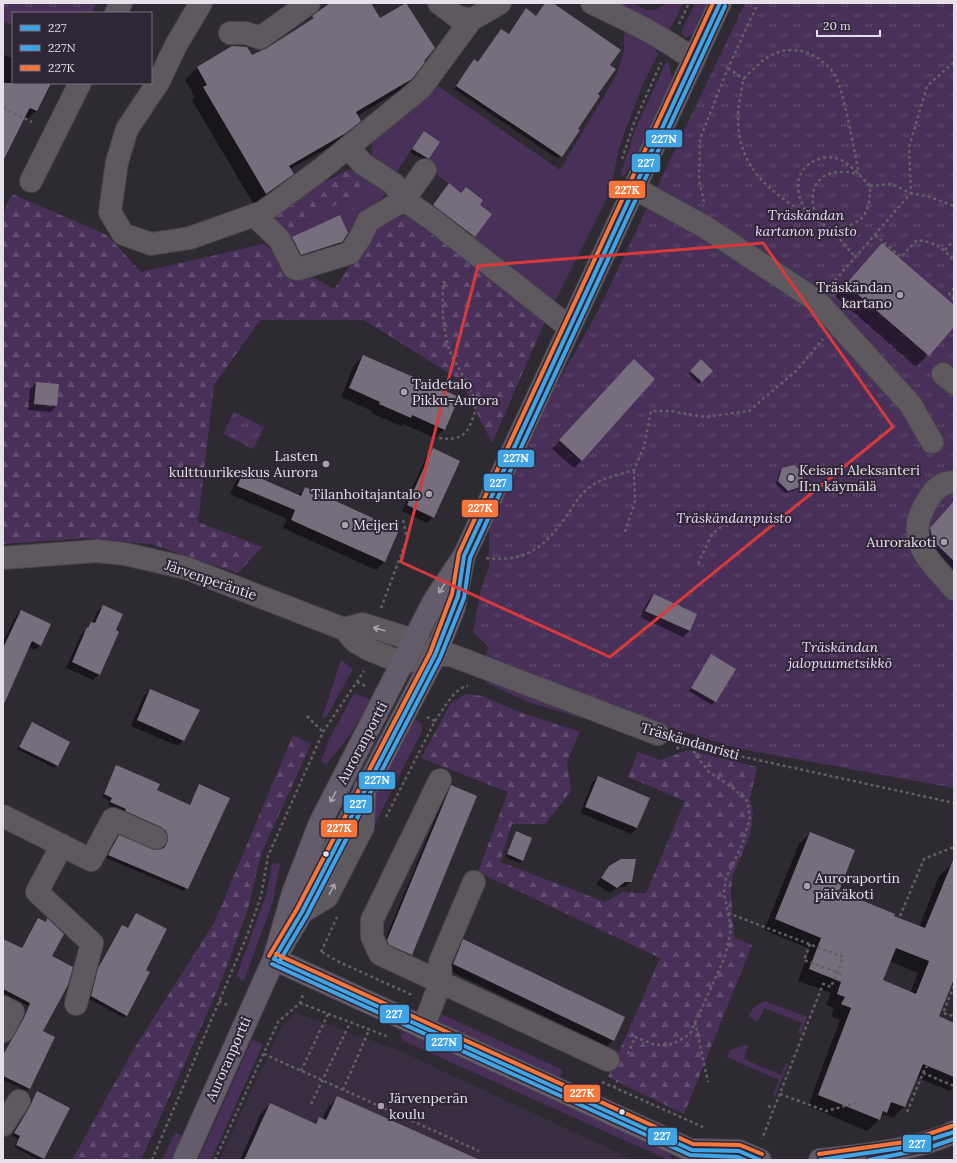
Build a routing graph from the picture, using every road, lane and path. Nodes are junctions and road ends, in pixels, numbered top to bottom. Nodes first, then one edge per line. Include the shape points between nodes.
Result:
1 (121, 3) edge
2 (201, 3) edge
3 (310, 3) edge
4 (439, 3) edge
5 (500, 3) edge
6 (592, 3) edge
7 (720, 3) edge
8 (758, 3) edge
9 (116, 12) edge
10 (471, 20) junction
11 (230, 33) dead end
12 (670, 42) junction
13 (694, 60) junction
14 (954, 62) edge
15 (728, 68) junction
16 (744, 79) junction
17 (80, 84) edge
18 (3, 108) edge
19 (32, 122) dead end
20 (348, 147) junction
21 (622, 162) dead end
22 (425, 170) dead end
23 (859, 174) junction
24 (31, 181) dead end
25 (870, 186) junction
26 (634, 188) junction
27 (911, 193) junction
28 (404, 200) junction
29 (954, 206) edge
30 (808, 214) junction
31 (254, 215) junction
32 (818, 221) junction
33 (705, 227) junction
34 (832, 230) junction
35 (875, 235) junction
36 (954, 240) edge
37 (945, 250) junction
38 (856, 258) junction
39 (954, 261) edge
40 (444, 281) dead end
41 (954, 288) edge
42 (954, 299) edge
43 (817, 301) junction
44 (837, 323) junction
45 (569, 327) junction
46 (439, 438) dead end
47 (932, 442) dead end
48 (634, 470) junction
49 (954, 482) edge
50 (403, 519) dead end
51 (721, 527) dead end
52 (625, 532) dead end
53 (464, 556) junction
54 (3, 558) edge
55 (698, 564) dead end
56 (954, 589) edge
57 (380, 609) dead end
58 (344, 629) junction
59 (414, 640) junction
60 (435, 655) junction
61 (402, 663) junction
62 (307, 716) dead end
63 (323, 732) dead end
64 (658, 734) joint
65 (691, 743) junction
66 (440, 780) dead end
67 (954, 803) edge
68 (3, 816) edge
69 (156, 838) dead end
70 (62, 845) junction
71 (954, 847) edge
72 (474, 882) dead end
73 (728, 913) junction
74 (900, 916) dead end
75 (810, 944) junction
76 (274, 959) junction
77 (837, 972) junction
78 (844, 976) dead end
79 (440, 981) junction
80 (954, 986) edge
81 (300, 1003) dead end
82 (76, 1004) dead end
83 (3, 1007) edge
84 (328, 1014) junction
85 (954, 1016) edge
86 (695, 1022) junction
87 (350, 1023) junction
88 (423, 1028) junction
89 (370, 1030) junction
90 (3, 1031) edge
91 (391, 1038) dead end
92 (264, 1054) dead end
93 (618, 1064) junction
94 (927, 1066) dead end
95 (301, 1071) junction
96 (924, 1074) junction
97 (322, 1081) junction
98 (708, 1082) dead end
99 (954, 1086) edge
100 (614, 1088) dead end
101 (342, 1090) junction
102 (780, 1094) junction
103 (19, 1101) dead end
104 (856, 1103) dead end
105 (311, 1104) dead end
106 (768, 1106) dead end
107 (774, 1108) junction
108 (907, 1112) dead end
109 (3, 1126) edge
110 (954, 1132) edge
111 (692, 1150) junction
112 (479, 1151) dead end
113 (760, 1151) edge
114 (184, 1160) edge
115 (712, 1160) edge
116 (820, 1160) edge

1 - 9 street
2 - 31 street via 176,45 159,81 127,129 117,162 110,212 123,234 151,244 190,238
3 - 11 street via 260,38 246,33
4 - 10 street via 456,16
5 - 10 street
6 - 12 street
7 - 13 main road
8 - 15 path
10 - 20 street via 421,88
12 - 13 street
12 - 21 path via 634,123
13 - 26 main road
14 - 27 path via 927,86 909,146
15 - 16 path
15 - 33 path via 700,139 699,180 706,212
16 - 23 path via 764,58 788,49 805,52 823,63 834,73 842,96
16 - 30 path via 739,100 738,122 740,141 747,158 759,177 780,196
17 - 24 street
18 - 19 path
20 - 28 street via 363,164 394,184
20 - 31 street via 295,189 263,212
22 - 28 street
23 - 25 path
23 - 30 path via 842,160 830,157 808,163 798,178 797,191
23 - 32 path via 844,171 830,173 817,183 812,204
25 - 27 path via 891,184
25 - 34 path via 869,207 864,217 856,223
26 - 33 street
26 - 45 main road
27 - 29 path
27 - 35 path
28 - 31 street via 368,221 350,252 298,269 294,268 280,239
28 - 45 street
30 - 32 path
32 - 34 path
33 - 43 street
34 - 38 path
35 - 37 path via 901,257 917,240 935,243
35 - 38 path
36 - 37 path
37 - 39 path
38 - 43 path
40 - 46 path via 442,296 449,347 475,403 474,416 468,430 456,438
41 - 42 path via 949,294
43 - 44 street
44 - 47 street via 911,405
44 - 48 path via 797,370 749,411 705,417 651,410 644,447
45 - 53 main road
48 - 52 path via 635,501
48 - 53 path via 596,483 579,497 540,547 518,558 498,560
49 - 56 street via 946,482 933,491 920,511 917,534 921,550
50 - 57 path via 407,539
51 - 55 path via 712,534
53 -> 59 main road, Auroranportti via 440,590
53 - 60 main road, Auroranportti via 458,596
54 - 58 street, Järvenperäntie via 97,551 125,554 186,568
59 -> 58 street via 362,624
58 - 61 street, Järvenperäntie via 356,642
59 - 60 street
59 - 61 main road, Auroranportti
60 - 61 street
60 - 64 street, Träskändanristi via 451,655
76 -> 60 main road, Auroranportti via 302,912
61 -> 76 main road, Auroranportti via 320,823 293,893
62 - 63 path
64 - 65 path, Träskändanristi
65 - 67 path, Träskändanristi via 712,750
65 - 73 path via 695,754 709,772 732,786 747,801 750,818 742,845 726,878 724,893
66 - 79 street via 372,920 372,937 380,954
68 - 70 street
69 - 70 street via 112,819 90,860
70 - 82 street via 37,892 92,943
71 - 74 path via 924,858
72 - 79 street via 440,962
73 - 75 path
73 - 86 path via 731,929 725,957
75 - 77 path via 843,957
75 - 77 path via 804,960
76 - 88 main road
76 - 114 main road, Auroranportti
77 - 78 path
77 - 102 path via 831,987 823,984
79 - 88 street
79 - 93 street
80 - 85 path via 944,1012
81 - 84 path
83 - 90 street via 13,1012
84 - 87 path
84 - 95 path
86 - 93 path via 690,1034 673,1044 655,1045 635,1036
86 - 98 path
87 - 89 path
87 - 97 path
88 - 111 main road
89 - 91 path
89 - 101 path
92 - 95 path
93 - 100 path
94 - 96 path
95 - 97 path
96 - 99 path
96 - 108 path
97 - 101 path
97 - 105 path
101 - 112 path
102 - 104 path via 826,1111
102 - 107 path
103 - 109 street
106 - 107 path
107 - 113 path
110 - 116 main road via 884,1152
111 - 113 main road
111 - 115 main road

